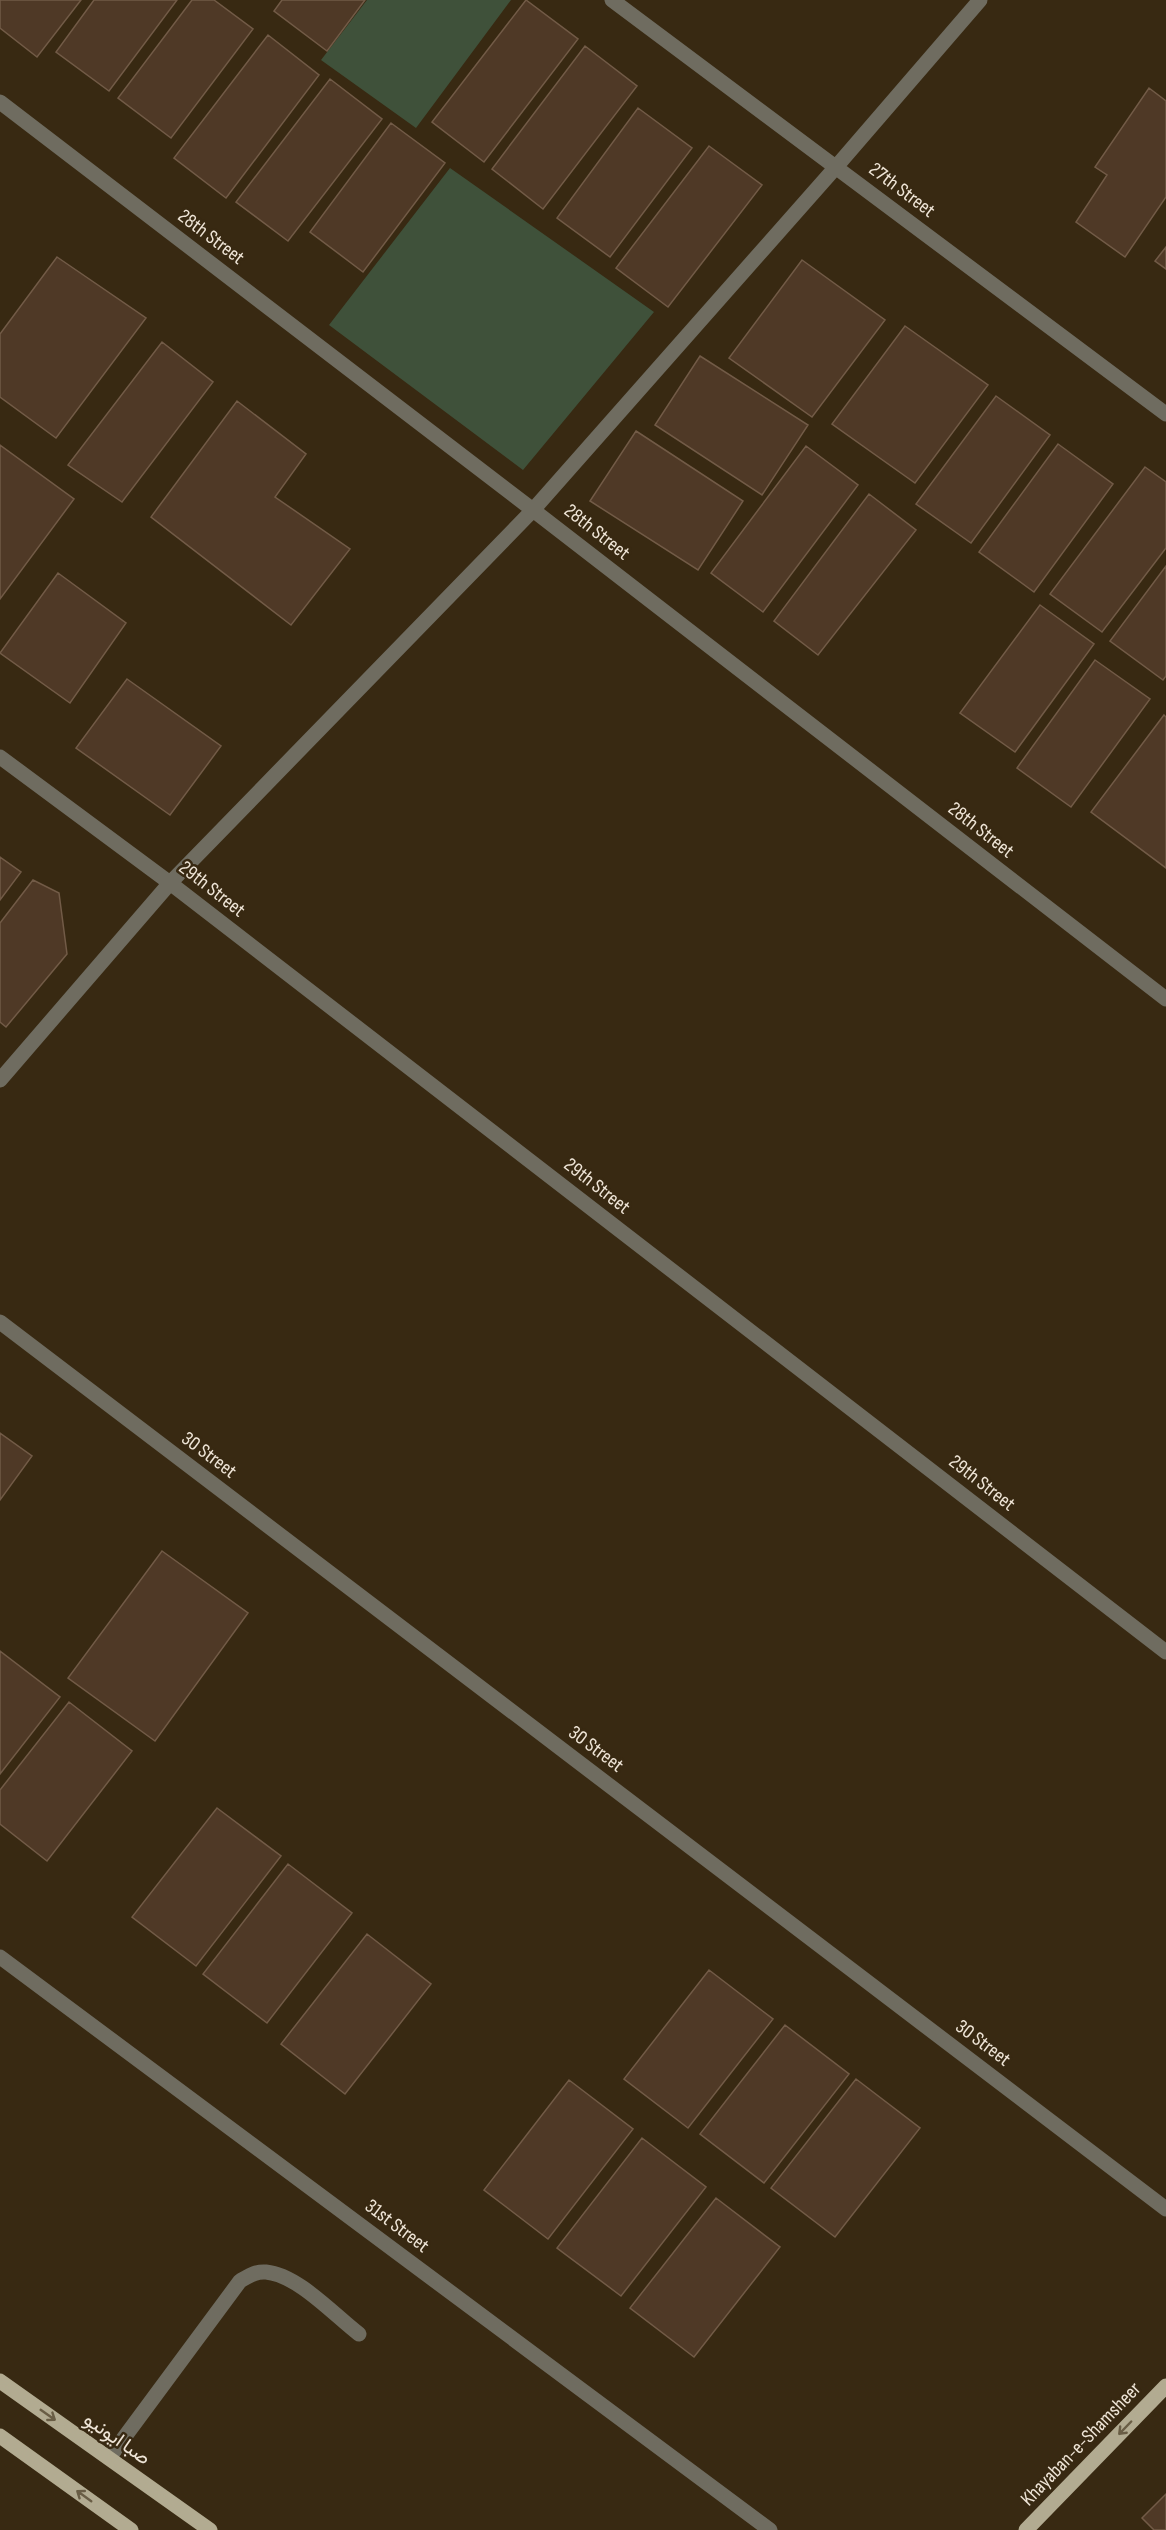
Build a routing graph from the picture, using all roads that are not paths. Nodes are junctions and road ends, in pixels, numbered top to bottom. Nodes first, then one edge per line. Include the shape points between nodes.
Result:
1 (612, 0) edge
2 (980, 0) edge
3 (0, 102) edge
4 (836, 167) junction
5 (1166, 414) edge
6 (533, 510) junction
7 (0, 757) edge
8 (170, 883) junction
9 (1166, 999) edge
10 (0, 1080) edge
11 (0, 1322) edge
12 (1166, 1652) edge
13 (0, 1957) edge
14 (1166, 2209) edge
15 (359, 2334) dead end
16 (0, 2381) edge
17 (1166, 2386) edge
18 (0, 2436) edge
19 (109, 2458) junction
20 (132, 2530) edge
21 (210, 2530) edge
22 (770, 2530) edge
23 (1026, 2530) edge

1 - 4 street, 27th Street
2 - 4 street
3 - 6 street, 28th Street
4 - 5 street, 27th Street
4 - 6 street
6 - 8 street
6 - 9 street, 28th Street
7 - 8 street, 29th Street
8 - 10 street
8 - 12 street, 29th Street
11 - 14 street, 30 Street
13 - 22 street, 31st Street
15 - 19 street via 294,2282 266,2272 254,2273 240,2281
16 -> 19 main road, صبا ایونیو
17 -> 23 main road, Khayaban-e-Shamsheer
20 -> 18 main road
19 - 21 main road, صبا ایونیو

